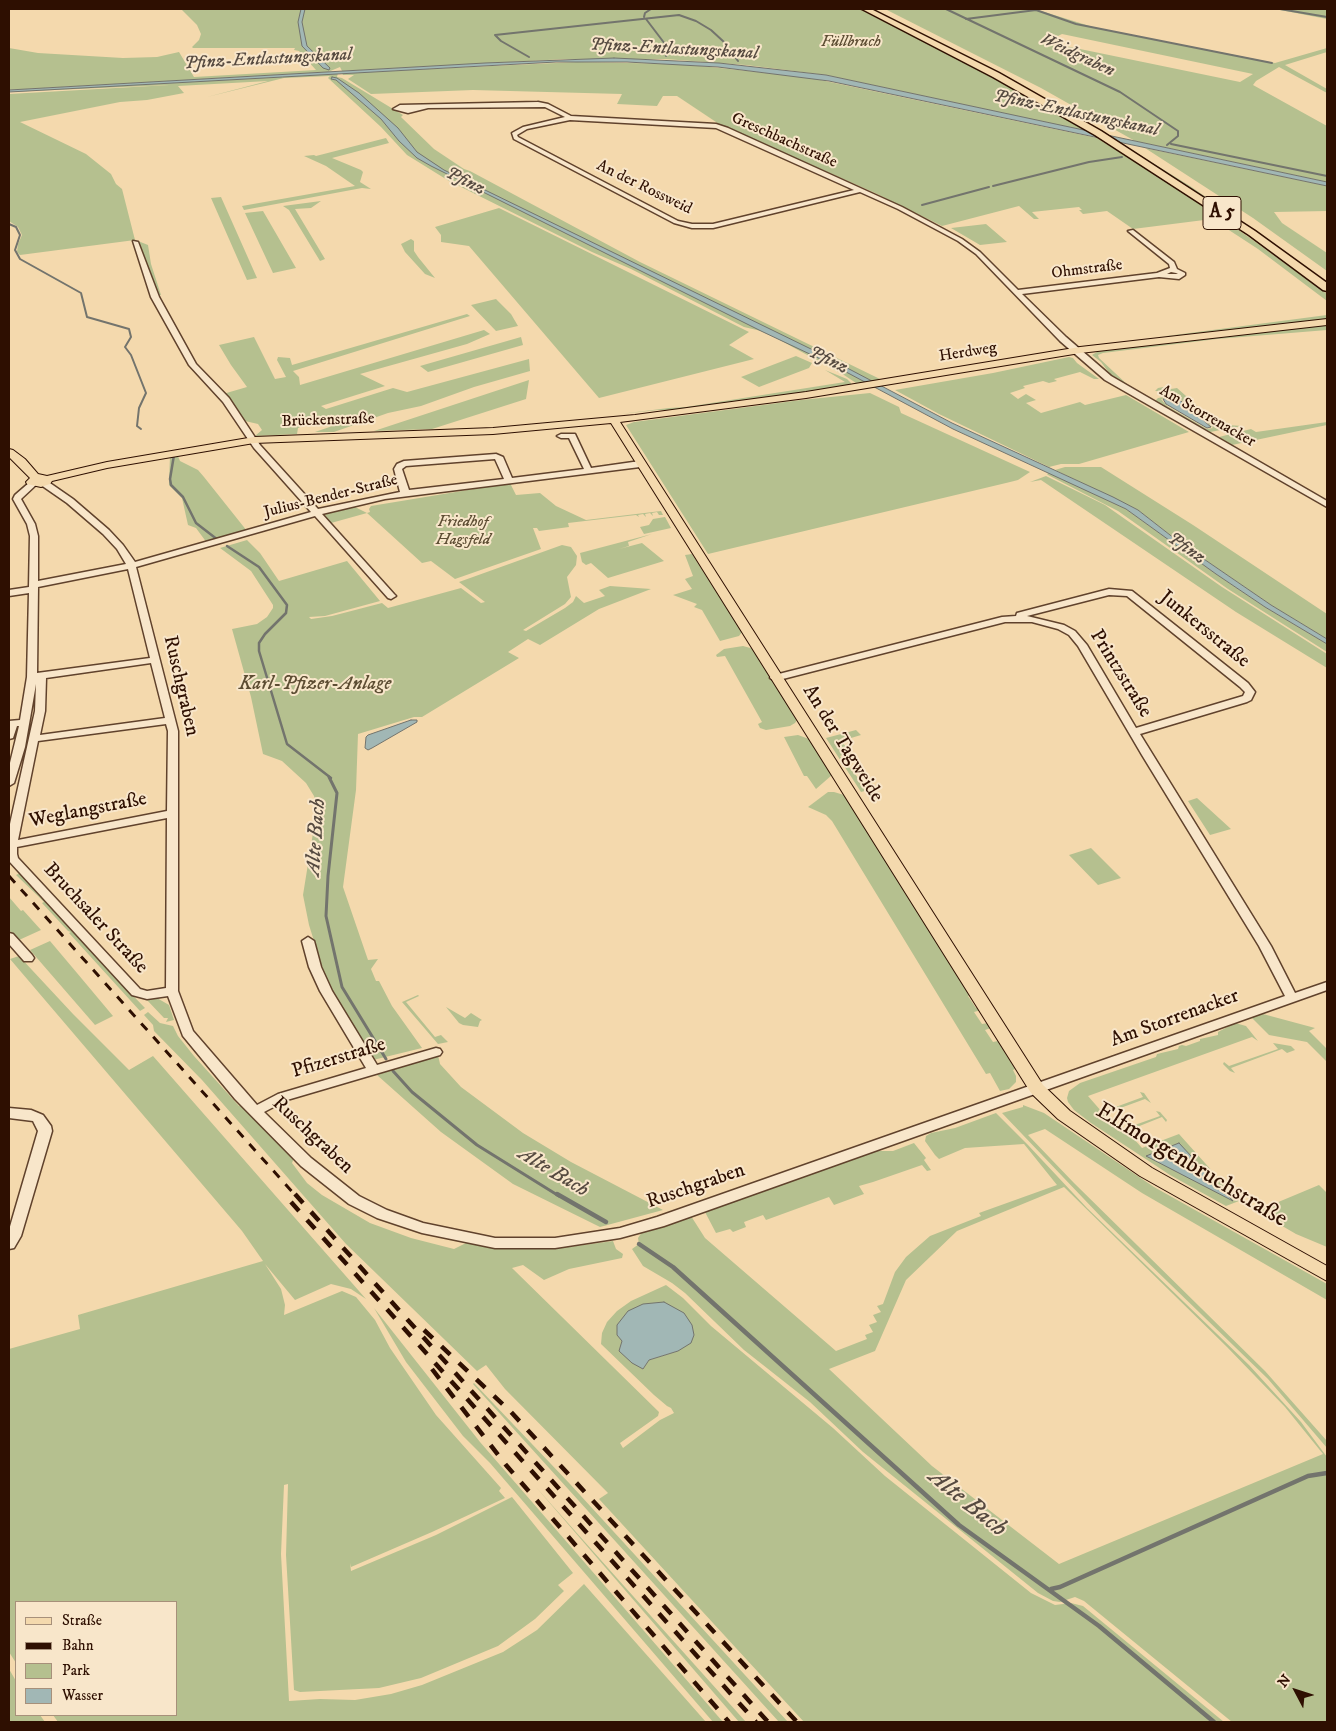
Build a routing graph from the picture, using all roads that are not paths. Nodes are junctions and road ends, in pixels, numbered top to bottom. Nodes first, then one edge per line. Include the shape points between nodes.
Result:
1 (866, 9) edge
2 (878, 9) edge
3 (426, 106) junction
4 (570, 118) junction
5 (1117, 140) junction
6 (860, 190) junction
7 (1131, 231) dead end
8 (135, 242) dead end
9 (1327, 277) edge
10 (1327, 288) edge
11 (1017, 292) junction
12 (1327, 322) edge
13 (1076, 351) junction
14 (614, 420) junction
15 (562, 436) dead end
16 (254, 440) junction
17 (9, 452) edge
18 (640, 464) junction
19 (588, 470) junction
20 (508, 479) junction
21 (40, 481) junction
22 (405, 493) junction
23 (13, 497) edge
24 (1327, 504) edge
25 (315, 513) junction
26 (130, 566) junction
27 (33, 587) junction
28 (9, 593) edge
29 (391, 596) dead end
30 (1015, 618) junction
31 (154, 660) junction
32 (37, 676) junction
33 (776, 678) junction
34 (170, 720) junction
35 (10, 724) edge
36 (23, 726) junction
37 (1134, 732) junction
38 (9, 736) edge
39 (34, 739) junction
40 (9, 783) edge
41 (171, 814) junction
42 (10, 844) edge
43 (9, 937) edge
44 (308, 941) dead end
45 (28, 958) dead end
46 (1327, 986) edge
47 (172, 991) junction
48 (1292, 999) junction
49 (436, 1052) dead end
50 (373, 1069) junction
51 (1037, 1089) junction
52 (256, 1111) junction
53 (9, 1113) edge
54 (9, 1244) edge
55 (1327, 1274) edge

1 - 5 highway, A 5 via 1004,79 1098,133
2 - 5 highway, A 5 via 1006,73
3 - 3 street, Greschbachstraße via 400,112 396,109 400,107
3 - 4 street, Greschbachstraße via 542,104
4 - 6 street, Greschbachstraße via 720,127
4 - 6 street, An der Rossweid via 525,128 515,132 514,136 687,226 713,226
5 - 9 highway, A 5 via 1133,146 1233,211
5 - 10 highway, A 5
6 - 11 street, Greschbachstraße via 969,246
7 - 11 street, Ohmstraße via 1172,263 1174,274
8 - 16 street via 148,282 184,349
11 - 13 street, Greschbachstraße
12 - 13 main road, Herdweg
13 - 14 main road, Herdweg via 747,404
13 - 24 street, Am Storrenacker via 1114,383
14 - 16 main road, Brückenstraße via 493,431
14 - 18 main road, An der Tagweide
15 - 19 street via 572,436
16 - 21 main road, Brückenstraße via 108,465
16 - 25 street
17 - 21 main road
18 - 19 street, Julius-Bender-Straße
18 - 33 main road, An der Tagweide
19 - 20 street, Julius-Bender-Straße
20 - 22 street, Julius-Bender-Straße
20 - 22 street via 496,456 404,464 398,469
21 - 23 street
21 - 26 street, Ruschgraben via 70,501 115,541 127,556
22 - 25 street, Julius-Bender-Straße
23 - 27 street via 33,527
25 - 26 street, Julius-Bender-Straße
25 - 29 street
26 - 27 street, Julius-Bender-Straße
26 - 31 street, Ruschgraben
27 - 28 street, Julius-Bender-Straße
27 - 32 street
30 - 33 street, Printzstraße
30 - 37 street, Printzstraße via 1048,623 1072,633
30 - 37 street, Junkersstraße via 1109,592 1129,594 1250,692 1243,700
31 - 32 street
31 - 34 street, Ruschgraben
32 - 36 street
32 - 39 street via 42,701
33 - 51 main road, An der Tagweide
34 - 39 street
34 - 41 street, Ruschgraben via 174,743
35 - 36 street
35 - 38 street
36 - 40 street
37 - 48 street, Printzstraße via 1265,946
39 - 42 street
41 - 42 street, Weglangstraße
41 - 47 street, Ruschgraben
42 - 47 street, Bruchsaler Straße via 13,858 136,992 147,995
43 - 45 street
44 - 50 street via 326,991
46 - 48 street, Am Storrenacker
47 - 52 street, Ruschgraben via 182,1022 193,1042
48 - 51 street, Am Storrenacker
49 - 50 street, Pfizerstraße
50 - 52 street, Pfizerstraße via 283,1098
51 - 52 street, Ruschgraben via 659,1222 620,1233 536,1244 462,1237 382,1214 335,1186 306,1162
51 - 55 main road, Elfmorgenbruchstraße via 1064,1114 1146,1172
53 - 54 street via 38,1118 45,1130

